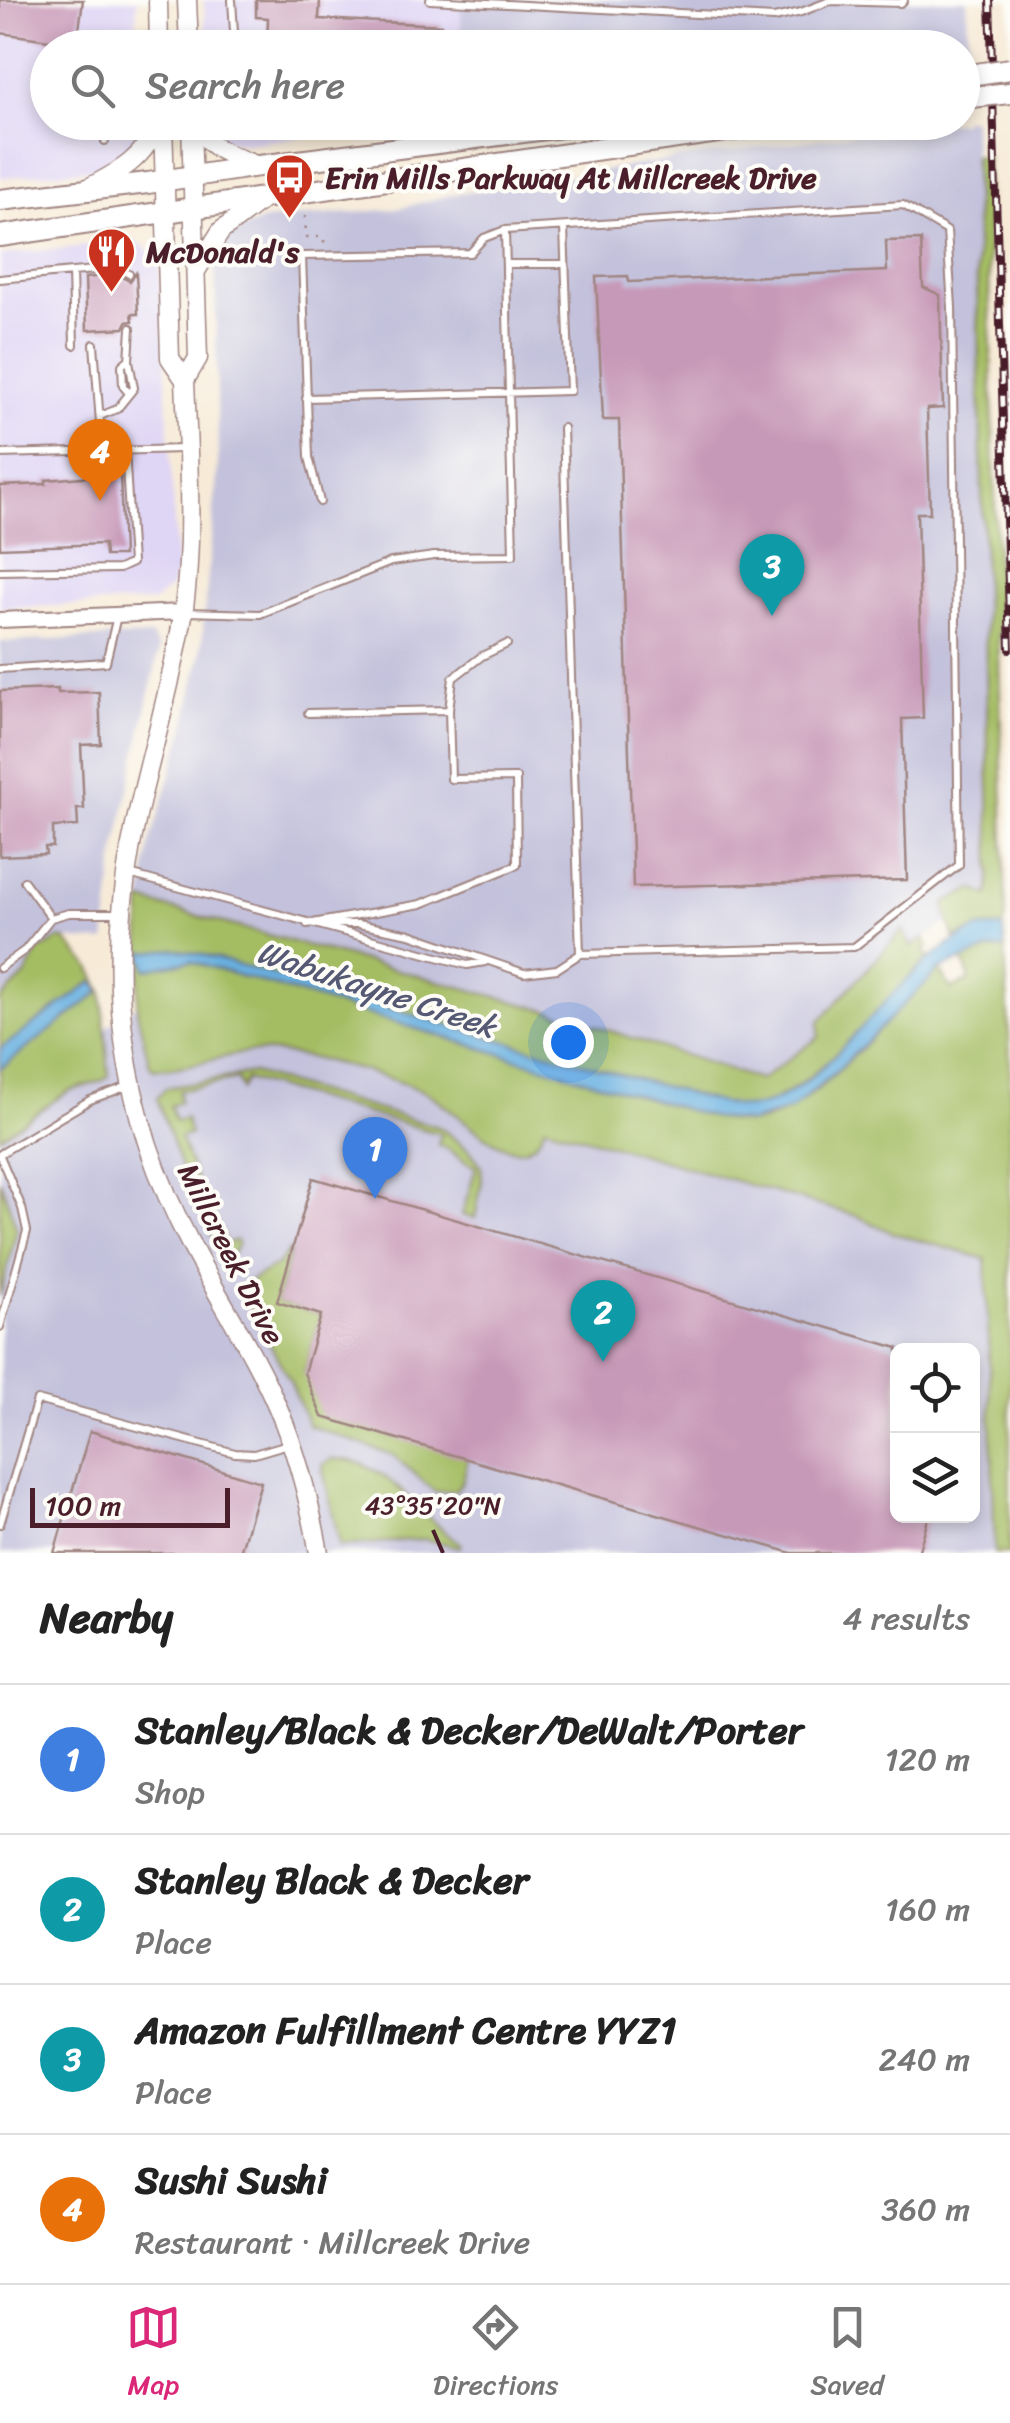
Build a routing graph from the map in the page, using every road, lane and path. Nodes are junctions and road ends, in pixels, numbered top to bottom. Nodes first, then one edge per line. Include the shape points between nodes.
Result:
1 (158, 0) edge
2 (187, 0) edge
3 (232, 0) edge
4 (430, 0) edge
5 (904, 0) edge
6 (159, 30) edge
7 (188, 30) edge
8 (233, 30) edge
9 (1010, 70) edge
10 (980, 74) edge
11 (1010, 93) edge
12 (980, 96) edge
13 (150, 140) edge
14 (162, 140) edge
15 (194, 140) edge
16 (208, 140) edge
17 (461, 140) edge
18 (663, 140) edge
19 (258, 166) junction
20 (193, 177) junction
21 (165, 181) junction
22 (86, 189) junction
23 (266, 197) junction
24 (0, 200) edge
25 (194, 209) junction
26 (166, 214) junction
27 (305, 216) dead end
28 (564, 228) junction
29 (506, 230) junction
30 (0, 236) edge
31 (324, 256) junction
32 (506, 264) junction
33 (565, 264) junction
34 (196, 271) junction
35 (72, 272) junction
36 (129, 274) dead end
37 (0, 280) edge
38 (130, 328) dead end
39 (94, 344) dead end
40 (74, 345) dead end
41 (185, 380) junction
42 (509, 393) junction
43 (306, 398) junction
44 (100, 416) junction
45 (563, 428) dead end
46 (188, 448) junction
47 (102, 450) junction
48 (125, 450) junction
49 (0, 454) edge
50 (320, 502) dead end
51 (0, 571) edge
52 (184, 612) junction
53 (118, 614) junction
54 (0, 620) edge
55 (507, 644) dead end
56 (0, 668) edge
57 (449, 710) junction
58 (308, 713) dead end
59 (128, 874) junction
60 (24, 881) dead end
61 (123, 913) junction
62 (51, 918) junction
63 (307, 924) junction
64 (580, 954) junction
65 (485, 962) junction
66 (0, 968) edge
67 (132, 1084) junction
68 (0, 1155) edge
69 (0, 1327) edge
70 (292, 1443) junction
71 (0, 1524) edge
72 (319, 1553) edge

1 - 6 street
2 - 7 street
3 - 8 lane
4 - 5 lane via 774,18 830,0
9 - 10 main road, bridge
11 - 12 main road, bridge
13 - 22 street via 125,168
14 - 21 street, Millcreek Drive
15 - 20 street, Millcreek Drive
16 - 19 street
17 - 19 main road
18 - 23 main road
19 - 20 main road
20 - 21 main road
20 - 25 street, Millcreek Drive
21 - 22 main road
21 - 26 street, Millcreek Drive
22 - 24 main road
23 - 25 main road
23 - 34 street via 221,231
25 - 26 main road
25 - 34 street, Millcreek Drive
26 - 30 main road
26 - 41 street, Millcreek Drive via 170,358
27 - 31 path via 306,237 324,237
28 - 29 lane
28 - 33 lane
28 - 64 lane via 903,205 947,231 952,327 960,865 854,948
29 - 31 lane via 484,238 470,253
29 - 32 lane
31 - 43 lane via 302,256
32 - 33 lane
32 - 42 lane
33 - 42 lane via 570,390
34 - 41 street, Millcreek Drive via 198,358
35 - 36 lane via 119,268
35 - 37 lane
35 - 40 lane
38 - 44 lane via 134,388 117,409
39 - 44 lane
41 - 46 street, Millcreek Drive
42 - 43 lane
42 - 52 lane via 513,555 390,562 260,614
43 - 50 lane
44 - 47 lane
45 - 64 lane
46 - 48 lane
46 - 52 street, Millcreek Drive
47 - 48 lane
47 - 49 lane
48 - 51 lane via 132,563 120,569
52 - 53 street
52 - 59 street, Millcreek Drive
53 - 54 street
53 - 56 lane via 106,662
55 - 57 lane via 452,678
57 - 58 lane
57 - 63 lane via 451,780 516,778 517,865 422,904
59 - 61 street, Millcreek Drive
59 - 63 lane
60 - 62 lane
61 - 62 lane
61 - 67 street, Millcreek Drive via 122,1009
62 - 66 lane
63 - 65 lane via 467,966
63 - 65 lane via 410,934
64 - 65 lane via 557,969 524,974
67 - 68 lane via 90,1100
67 - 70 street, Millcreek Drive via 170,1202
68 - 69 lane via 28,1231
70 - 71 lane via 235,1453 37,1400
70 - 72 street, Millcreek Drive

